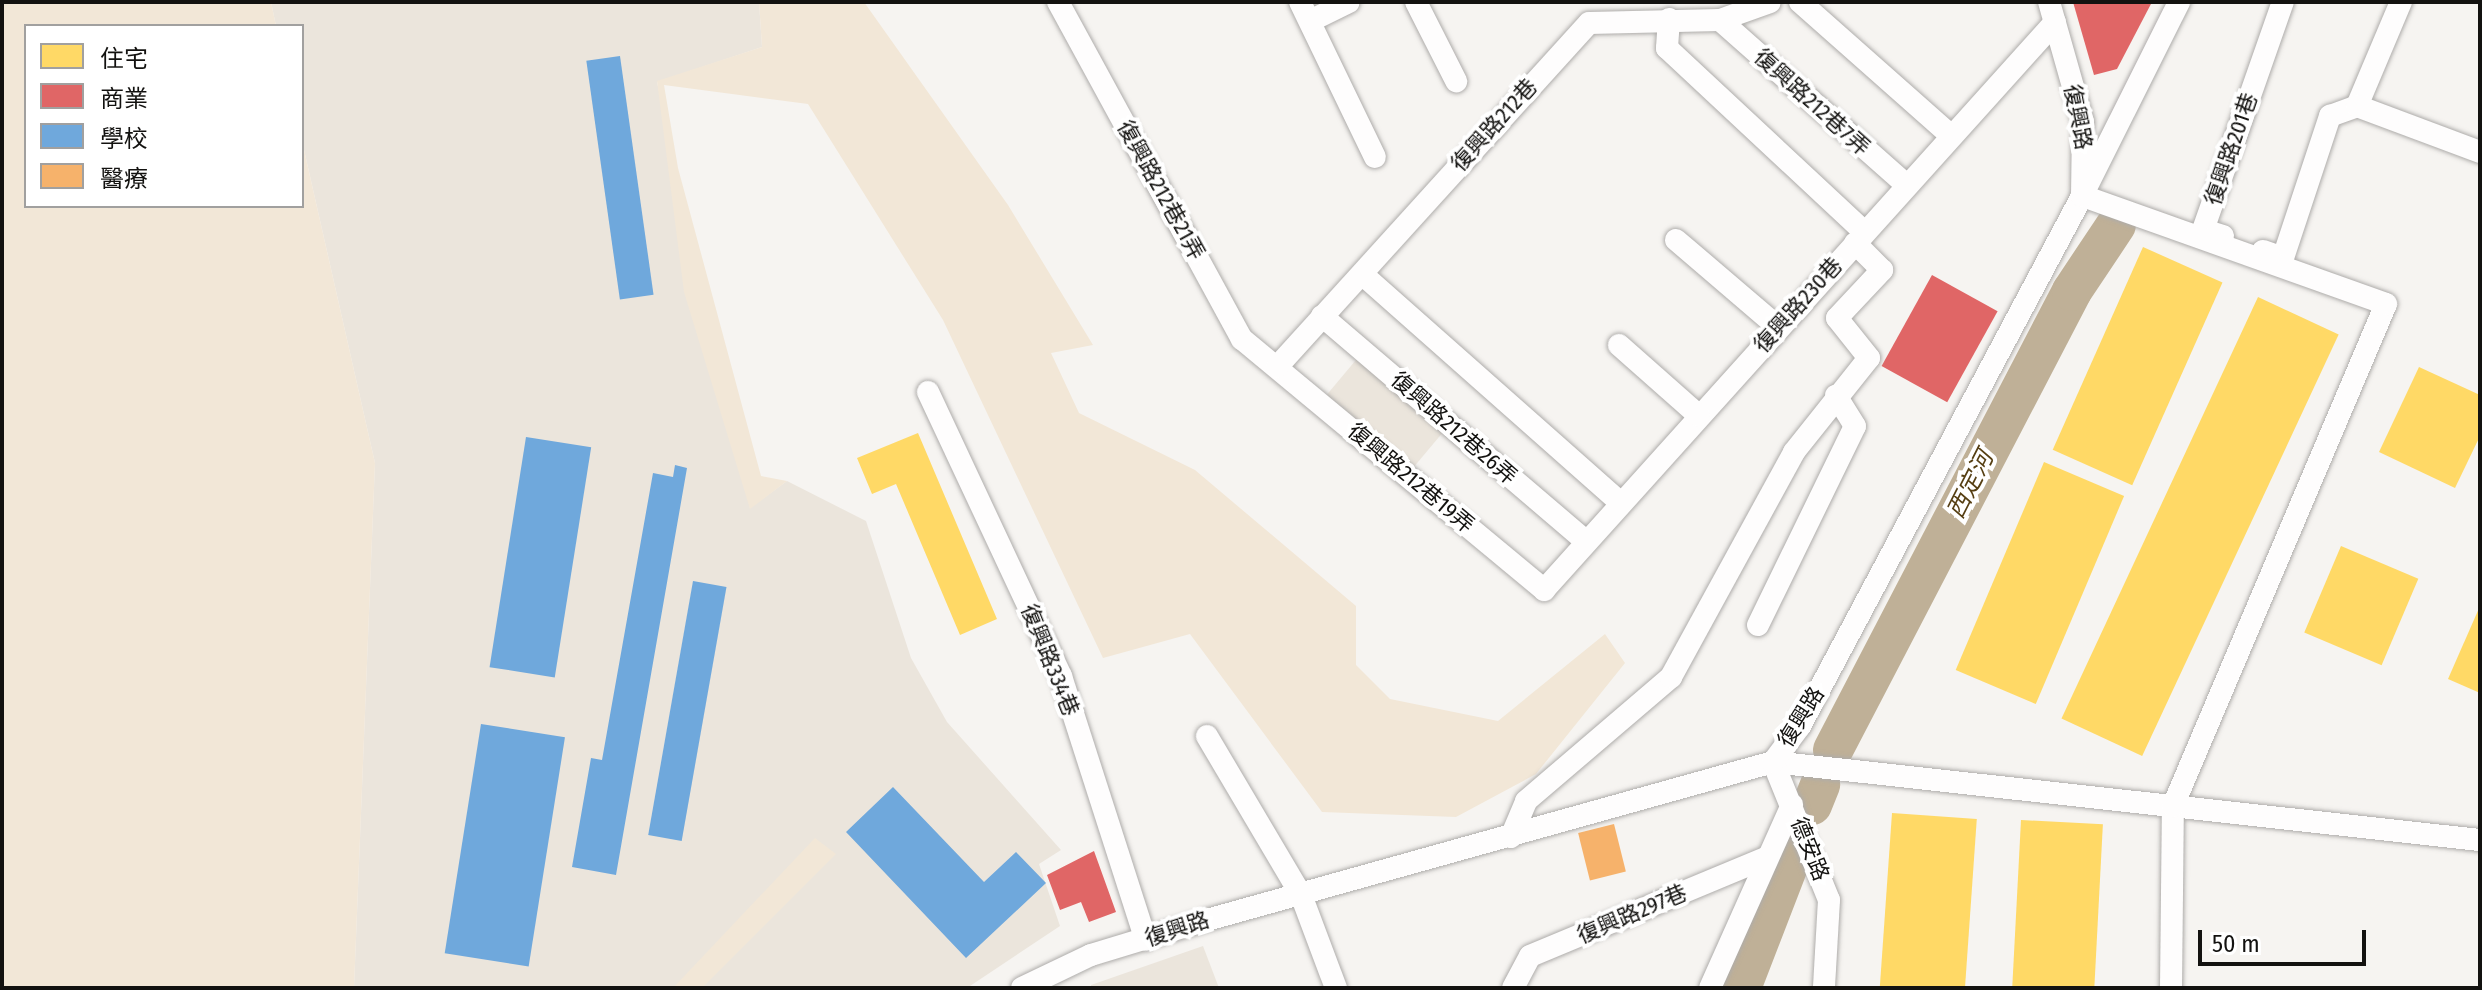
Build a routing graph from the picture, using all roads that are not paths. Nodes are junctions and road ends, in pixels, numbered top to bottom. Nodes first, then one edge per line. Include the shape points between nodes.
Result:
1 (1058, 2) edge
2 (1349, 2) edge
3 (1416, 2) edge
4 (1770, 2) edge
5 (1800, 2) edge
6 (2179, 2) edge
7 (2283, 2) edge
8 (2401, 2) edge
9 (1305, 11) edge
10 (2052, 12) edge
11 (1669, 19) junction
12 (1720, 20) junction
13 (1456, 81) dead end
14 (2357, 106) junction
15 (2083, 122) junction
16 (2121, 126) junction
17 (1948, 133) junction
18 (2480, 152) edge
19 (1375, 157) dead end
20 (1904, 183) junction
21 (2082, 196) junction
22 (1859, 237) junction
23 (1676, 240) dead end
24 (1362, 274) junction
25 (1322, 316) junction
26 (1778, 327) junction
27 (1619, 345) dead end
28 (1277, 367) junction
29 (928, 392) dead end
30 (1836, 395) junction
31 (1698, 415) junction
32 (1620, 502) junction
33 (1585, 541) junction
34 (1544, 590) joint
35 (1758, 625) dead end
36 (1207, 736) dead end
37 (1773, 762) junction
38 (1792, 805) junction
39 (2173, 806) junction
40 (1511, 837) junction
41 (2480, 840) edge
42 (1766, 858) junction
43 (1301, 895) junction
44 (1146, 940) junction
45 (1022, 988) edge
46 (1336, 988) edge
47 (1513, 988) edge
48 (1710, 988) edge
49 (1824, 988) edge
50 (2171, 988) edge

1 - 28 street, 復興路212巷21弄 via 1242,339
2 - 9 street
3 - 13 street
4 - 12 street, 復興路212巷
5 - 17 street
6 - 16 street
7 - 14 street, 復興路201巷 via 2203,230 2283,258 2330,116
8 - 14 street
9 - 19 street
10 - 15 street, 復興路
10 - 17 street, 復興路230巷
11 - 12 street, 復興路212巷
11 - 22 street via 1667,48
11 - 24 street, 復興路212巷 via 1589,23
12 - 20 street, 復興路212巷7弄
14 - 18 street
15 - 16 street
15 - 21 street, 復興路
16 - 21 street
17 - 20 street, 復興路230巷
20 - 22 street, 復興路230巷
21 - 37 street, 復興路 via 1800,726
21 - 39 street via 2386,304
22 - 26 street, 復興路230巷
22 - 30 street via 1882,270 1837,318 1869,358
23 - 26 street
24 - 25 street, 復興路212巷
24 - 32 street
25 - 28 street, 復興路212巷
25 - 33 street, 復興路212巷26弄
26 - 31 street, 復興路230巷
27 - 31 street
28 - 34 street, 復興路212巷19弄
29 - 44 street, 復興路334巷 via 1061,676
30 - 35 street via 1855,426
30 - 40 street via 1794,452 1671,677 1526,801
31 - 32 street, 復興路230巷
32 - 33 street, 復興路230巷
33 - 34 street, 復興路230巷
36 - 43 street
37 - 38 street, 德安路
37 - 39 street
37 - 40 street, 復興路
38 - 42 street
38 - 49 street, 德安路 via 1829,900
39 - 41 street
39 - 50 street
40 - 43 street, 復興路
42 - 47 street, 復興路297巷 via 1530,956
42 - 48 street
43 - 44 street, 復興路
43 - 46 street
44 - 45 street, 復興路 via 1042,974

